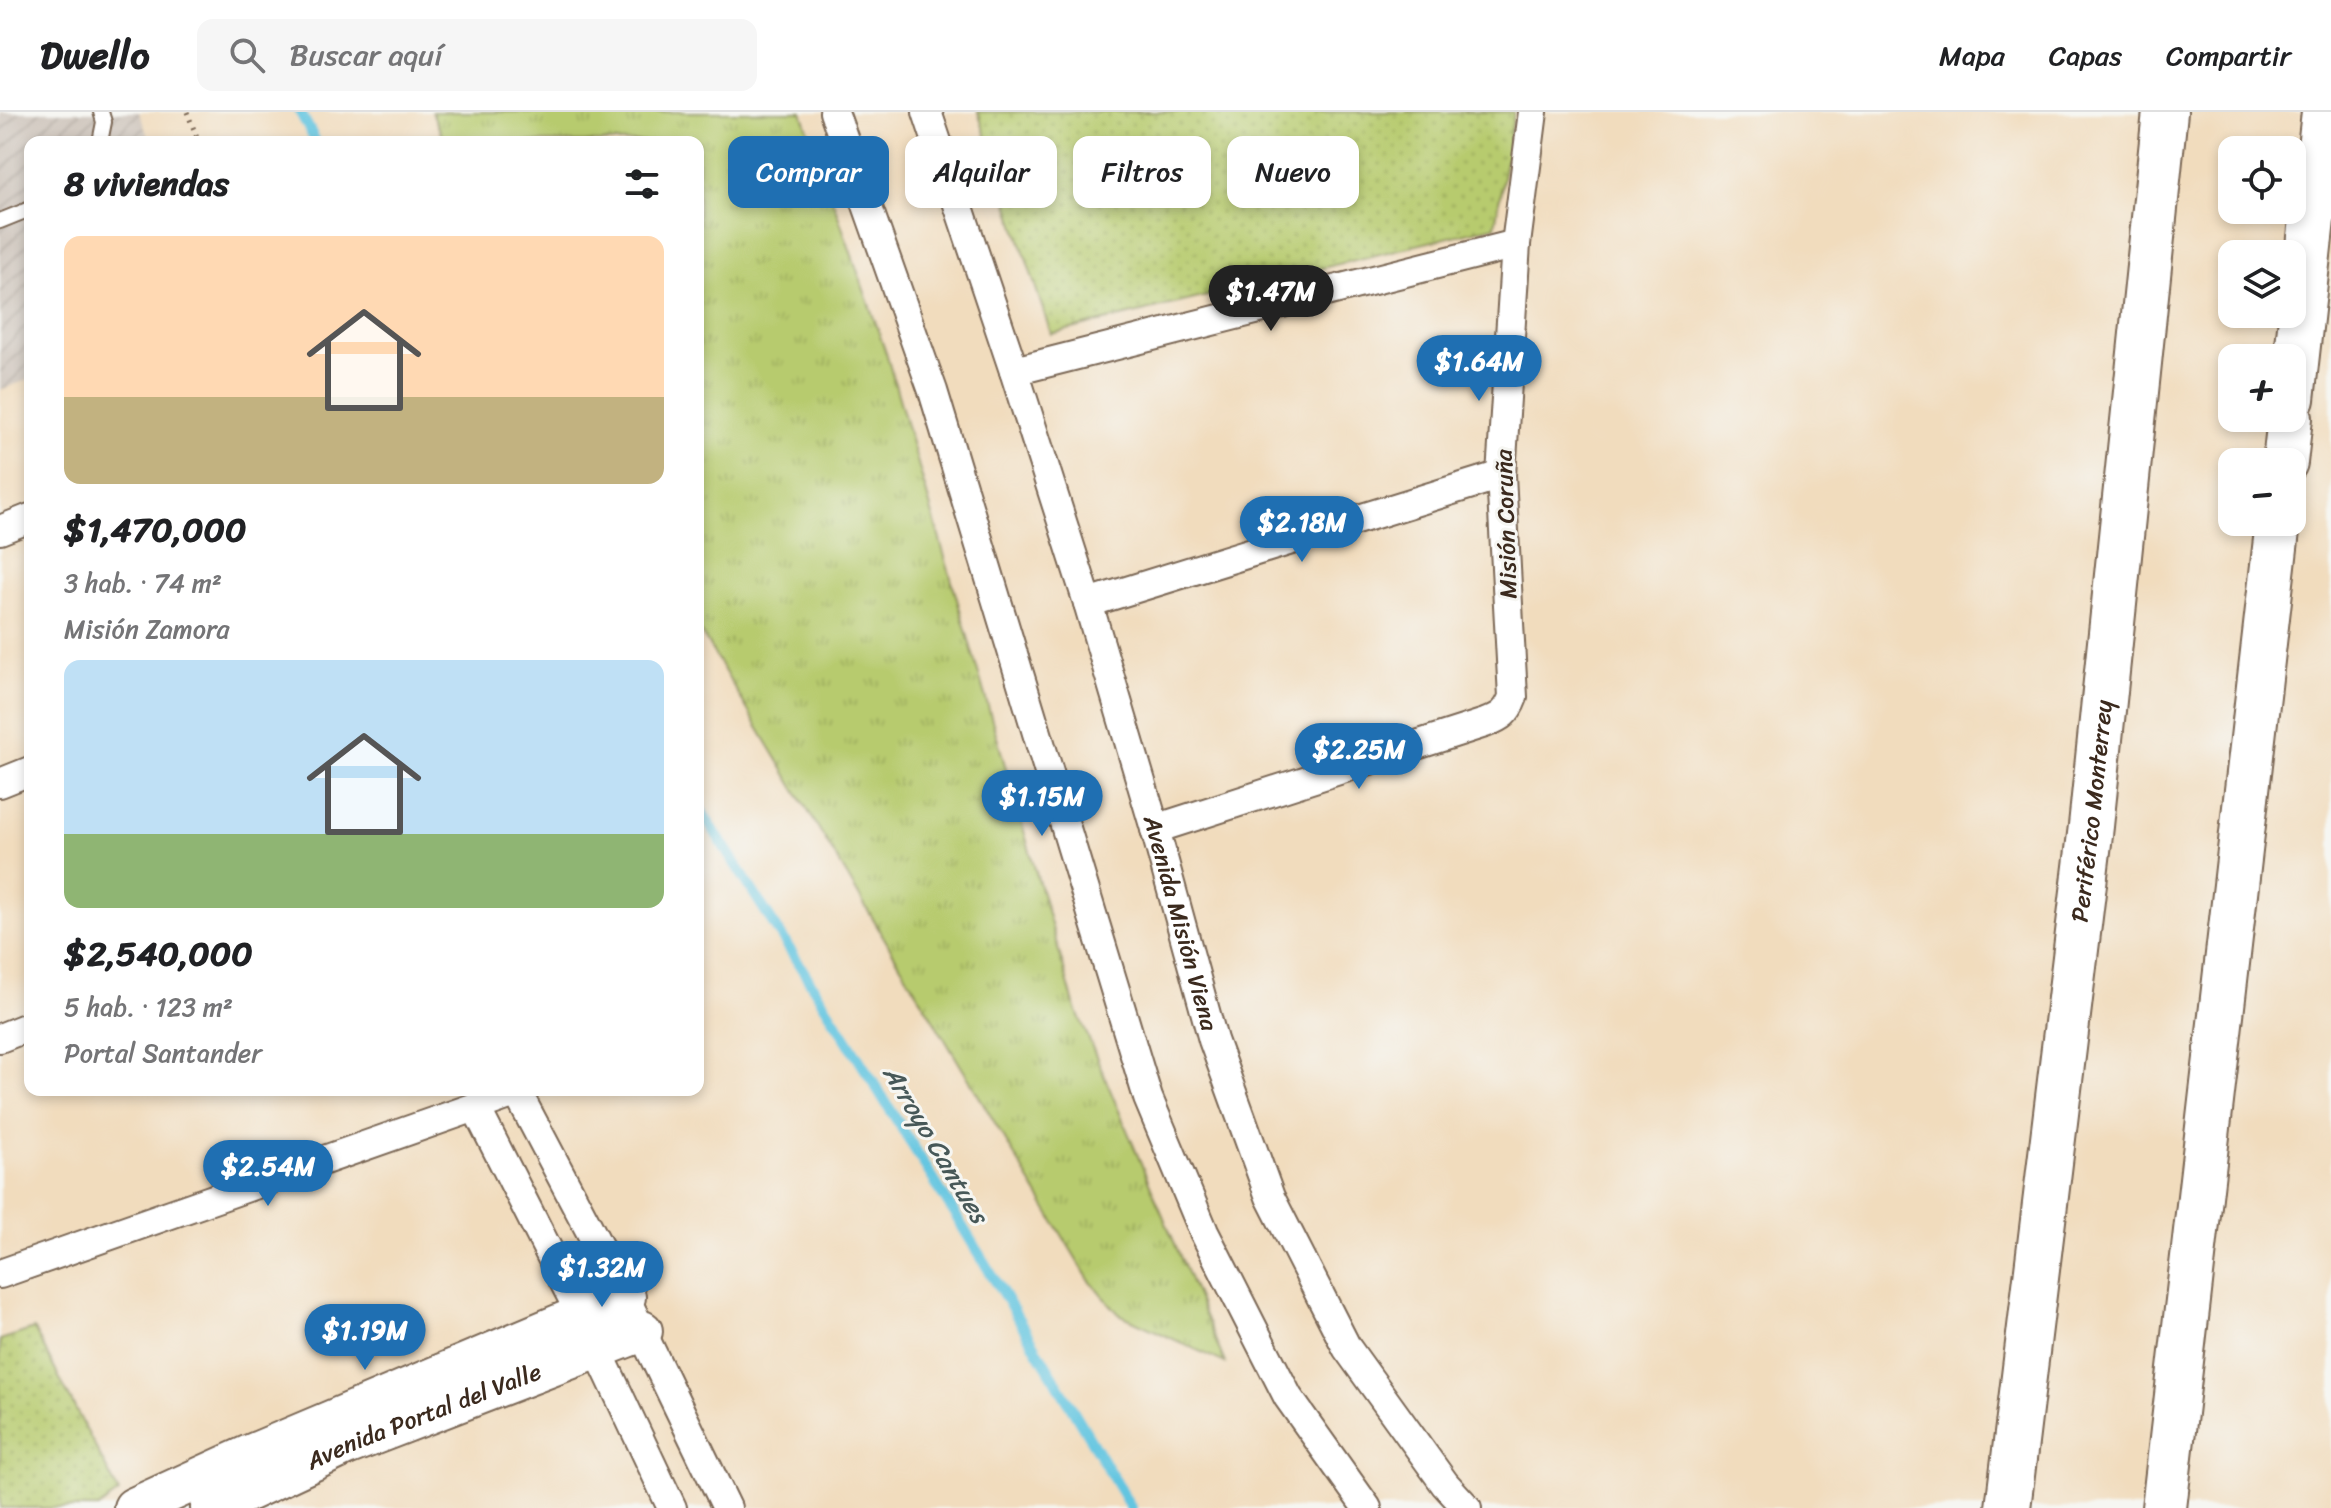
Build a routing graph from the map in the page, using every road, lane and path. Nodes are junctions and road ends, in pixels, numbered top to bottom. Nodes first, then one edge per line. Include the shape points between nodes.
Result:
1 (101, 112) edge
2 (187, 112) edge
3 (834, 112) edge
4 (927, 112) edge
5 (1533, 112) edge
6 (2165, 112) edge
7 (2324, 112) edge
8 (101, 136) edge
9 (197, 136) edge
10 (24, 211) edge
11 (0, 221) edge
12 (1516, 244) junction
13 (2298, 344) edge
14 (1014, 371) junction
15 (1501, 475) junction
16 (24, 520) edge
17 (0, 530) edge
18 (2276, 536) edge
19 (1088, 603) junction
20 (24, 773) edge
21 (0, 783) edge
22 (1155, 829) junction
23 (24, 1028) edge
24 (0, 1038) edge
25 (505, 1096) edge
26 (520, 1096) edge
27 (476, 1108) junction
28 (0, 1274) edge
29 (633, 1314) junction
30 (589, 1332) junction
31 (134, 1508) edge
32 (211, 1508) edge
33 (672, 1508) edge
34 (727, 1508) edge
35 (1367, 1508) edge
36 (1467, 1508) edge
37 (2008, 1508) edge
38 (2164, 1508) edge

1 - 8 lane
2 - 9 path
3 - 35 street via 933,391 1148,1098 1204,1232 1288,1397
4 - 14 street, Avenida Misión Viena
5 - 12 street, Misión Coruña
6 - 37 highway, Periférico Monterrey via 2093,811
7 - 13 highway
10 - 11 lane
12 - 14 street
12 - 15 street, Misión Coruña
14 - 19 street, Avenida Misión Viena
15 - 19 street
15 - 22 street, Misión Coruña via 1513,697 1502,717
16 - 17 street
18 - 38 highway
19 - 22 street, Avenida Misión Viena
20 - 21 street
22 - 36 street, Avenida Misión Viena via 1213,1040 1270,1197 1347,1348
23 - 24 street
25 - 27 street
26 - 29 street
27 - 28 street
27 - 30 street
29 - 30 street, Avenida Portal del Valle
29 - 34 street
30 - 31 street, Avenida Portal del Valle via 248,1456
30 - 32 street, Avenida Portal del Valle
30 - 33 street

